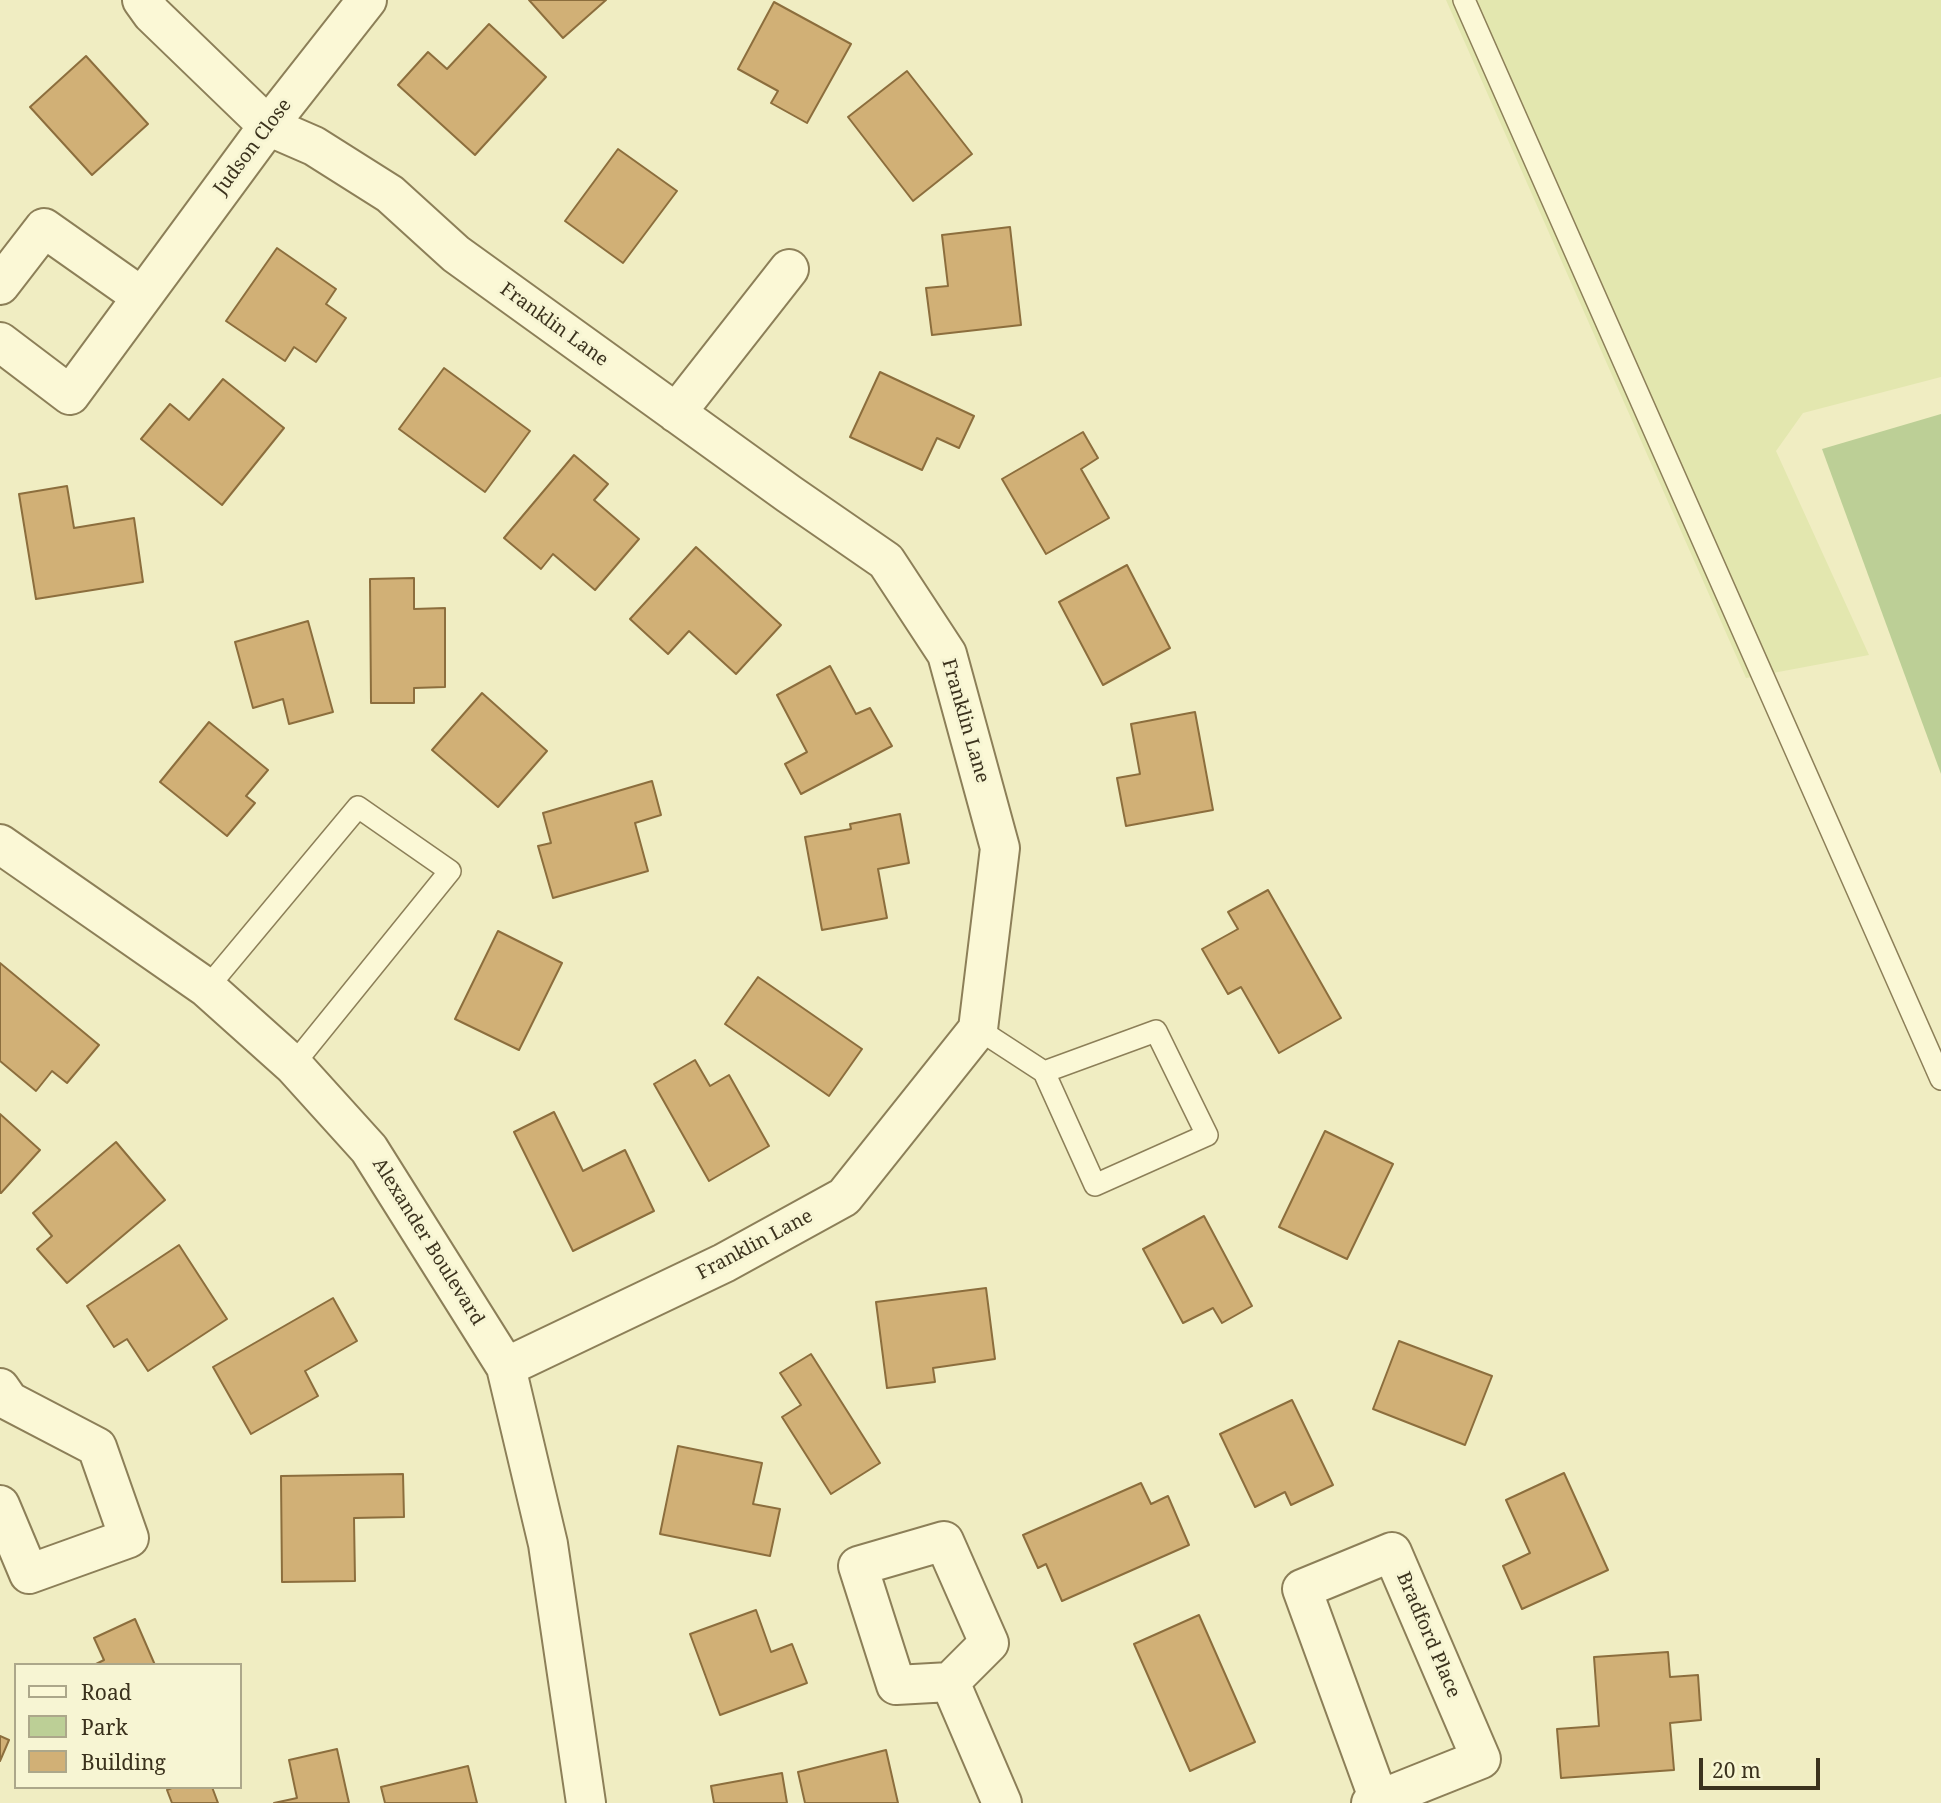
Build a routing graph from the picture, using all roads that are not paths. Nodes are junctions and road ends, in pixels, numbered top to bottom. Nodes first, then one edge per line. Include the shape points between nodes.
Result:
1 (142, 0) edge
2 (367, 0) edge
3 (1464, 0) edge
4 (268, 126) junction
5 (789, 269) dead end
6 (0, 285) edge
7 (142, 297) junction
8 (0, 342) edge
9 (676, 413) junction
10 (0, 844) edge
11 (207, 988) junction
12 (978, 1029) junction
13 (293, 1065) junction
14 (1044, 1072) junction
15 (1941, 1079) edge
16 (506, 1367) junction
17 (3, 1406) edge
18 (0, 1504) edge
19 (950, 1682) dead end
20 (1375, 1801) edge
21 (586, 1803) edge
22 (1002, 1803) edge

1 - 4 street, Franklin Lane
2 - 4 street, Judson Close
3 - 15 lane
4 - 7 street, Judson Close
4 - 9 street, Franklin Lane via 314,146 390,194 456,254
5 - 9 street
6 - 7 street via 44,228
7 - 8 street, Judson Close via 69,395
9 - 12 street, Franklin Lane via 886,561 947,654 1000,848
10 - 11 street, Alexander Boulevard
11 - 13 street, Alexander Boulevard
11 - 13 lane via 358,807 450,871
12 - 14 lane
12 - 16 street, Franklin Lane via 844,1198 724,1264
13 - 16 street, Alexander Boulevard via 369,1149
14 - 14 lane via 1156,1031 1207,1135 1095,1185
16 - 21 street, Alexander Boulevard via 548,1544
17 - 18 street via 97,1447 129,1538 29,1574
19 - 22 street
20 - 20 street, Bradford Place via 1481,1759 1392,1552 1302,1589

